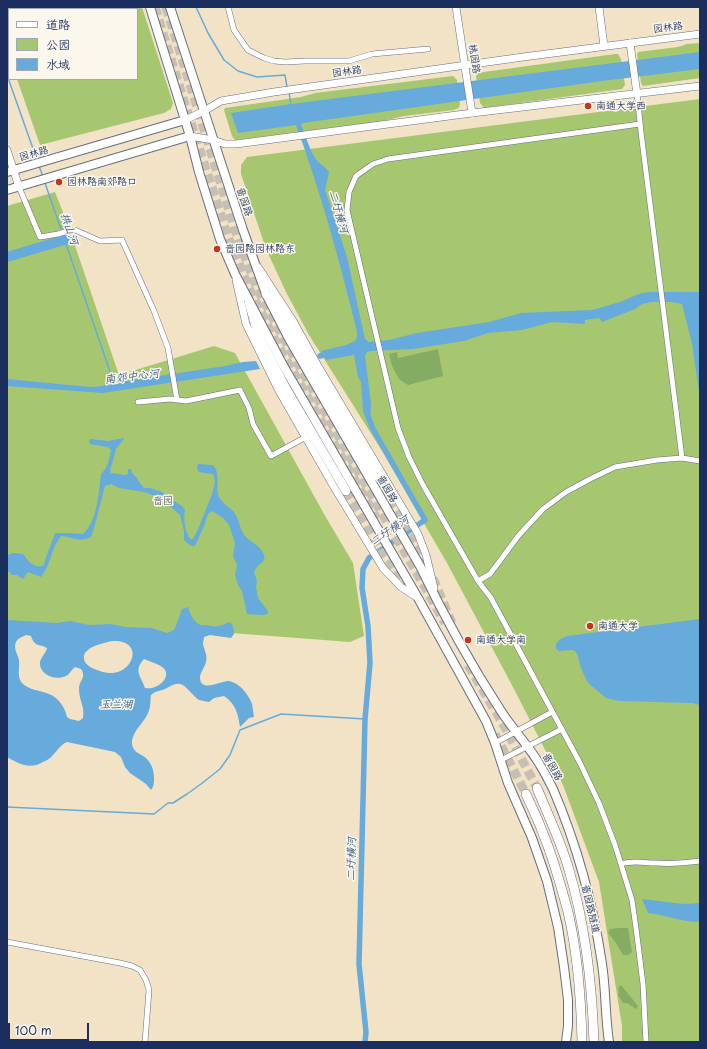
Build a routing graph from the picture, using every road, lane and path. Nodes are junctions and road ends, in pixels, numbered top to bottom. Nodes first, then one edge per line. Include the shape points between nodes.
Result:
1 (150, 7) edge
2 (170, 7) edge
3 (228, 7) edge
4 (456, 7) edge
5 (599, 7) edge
6 (700, 34) edge
7 (630, 43) junction
8 (604, 46) junction
9 (428, 49) dead end
10 (465, 66) junction
11 (700, 86) edge
12 (637, 94) junction
13 (204, 111) junction
14 (472, 113) junction
15 (185, 120) junction
16 (640, 124) junction
17 (190, 136) junction
18 (213, 140) junction
19 (7, 150) edge
20 (10, 171) edge
21 (19, 187) junction
22 (7, 190) edge
23 (254, 260) junction
24 (235, 274) junction
25 (266, 294) junction
26 (250, 302) junction
27 (177, 400) junction
28 (138, 402) dead end
29 (306, 437) junction
30 (682, 458) junction
31 (700, 462) edge
32 (376, 476) tunnel mouth
33 (346, 491) tunnel mouth
34 (478, 581) junction
35 (418, 598) junction
36 (438, 604) junction
37 (552, 712) junction
38 (562, 729) junction
39 (516, 732) junction
40 (495, 743) junction
41 (528, 746) junction
42 (501, 760) junction
43 (537, 788) tunnel mouth
44 (526, 794) tunnel mouth
45 (700, 861) edge
46 (621, 864) junction
47 (7, 942) edge
48 (145, 1042) edge
49 (566, 1042) edge
50 (581, 1042) edge
51 (595, 1042) edge
52 (609, 1042) edge
53 (646, 1042) edge

1 - 15 main road
2 - 13 main road, 啬园路
3 - 9 street via 234,30 248,50 274,61 349,61 372,54
4 - 10 main road, 桃园路
5 - 8 main road
6 - 7 main road, 园林路
7 - 8 main road, 园林路
7 - 12 main road
8 - 10 main road, 园林路
10 - 13 main road, 园林路 via 221,101
10 - 14 main road, 桃园路
11 - 12 main road
12 - 14 main road
12 - 16 street
13 - 15 main road, 园林路
13 - 18 main road, 啬园路
14 - 18 main road via 236,144
15 - 17 main road
15 - 20 main road, 园林路
16 - 30 street
16 - 34 street via 388,159 373,164 356,176 349,192 347,210 398,428 423,485
17 - 18 main road
17 - 21 main road
17 - 24 main road via 220,239
18 - 23 main road, 啬园路
19 - 20 main road
20 - 21 main road
21 - 22 main road
21 - 27 street via 40,238 75,230 100,240 122,240 168,348
23 - 25 main road, 啬园路
23 - 36 main road via 293,321 418,534
24 - 26 main road
24 - 29 main road via 246,324 278,389
25 - 32 highway via 285,317
25 - 36 main road, 啬园路 via 288,337 420,566
26 - 33 highway via 259,337
26 - 35 main road via 284,367
27 - 28 street
27 - 29 street via 186,401 240,390 250,408 253,424 272,456
29 - 35 main road via 383,568 401,587
30 - 31 street
30 - 34 street via 615,467 566,492 543,509 519,535 490,574
34 - 37 street via 491,598
35 - 40 main road via 486,721
36 - 39 main road, 啬园路 via 482,681
37 - 38 street
37 - 39 street
38 - 41 street
38 - 46 street via 599,803
39 - 40 street
39 - 41 main road, 啬园路
40 - 42 main road
41 - 42 street
41 - 52 main road, 啬园路 via 552,788 574,842 583,873 603,965
42 - 49 main road via 547,881 558,927 568,1000
43 - 51 highway, 啬园路隧道 via 569,869 580,911 588,953
44 - 50 highway via 544,835 568,913 579,986
45 - 46 street via 629,861
46 - 53 street via 632,900 636,928 643,984
47 - 48 street via 120,963 140,970 148,990

